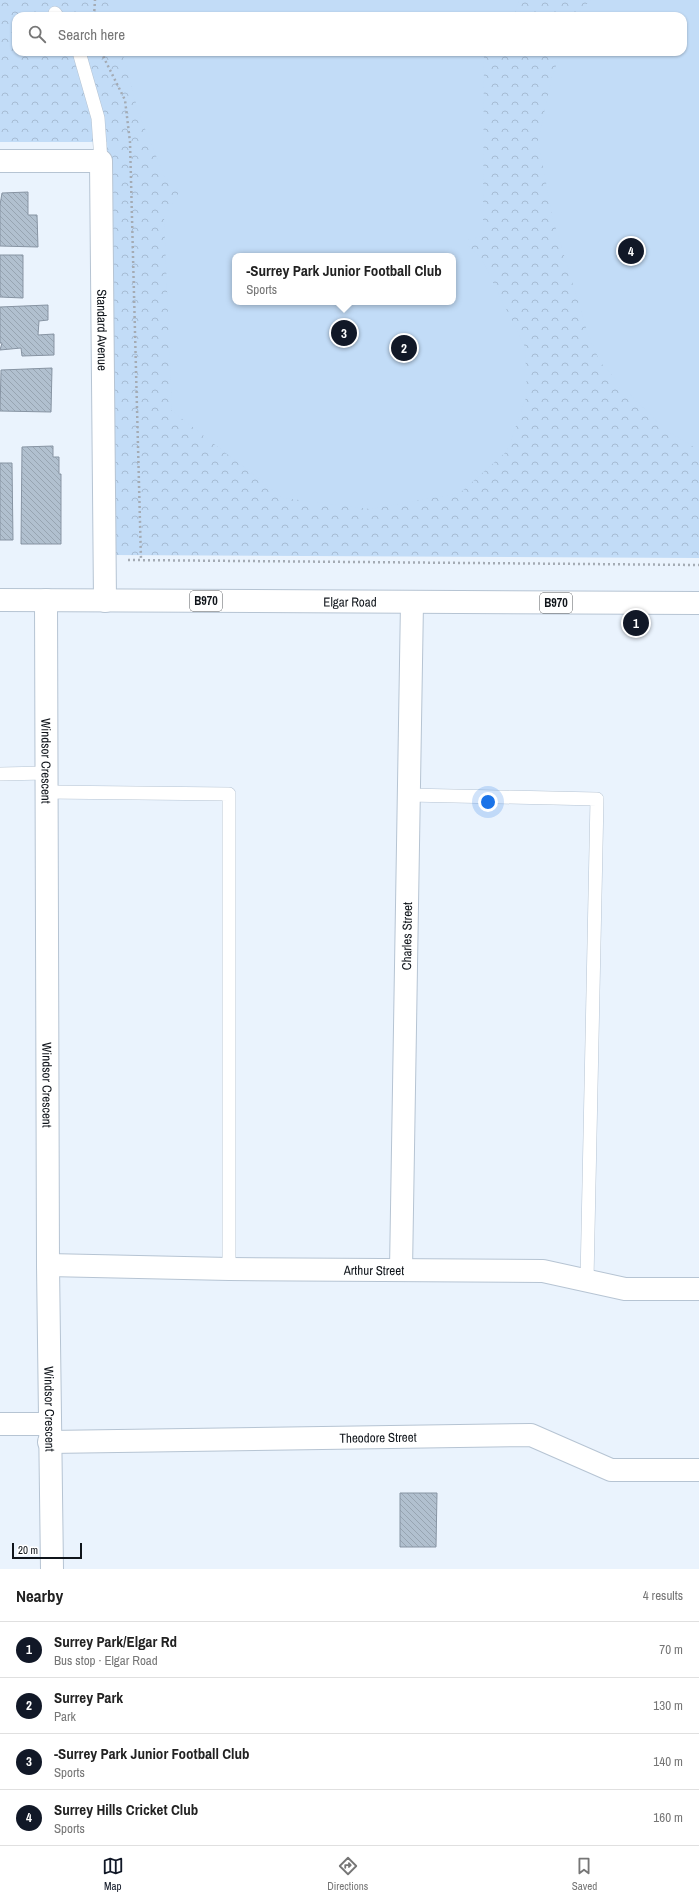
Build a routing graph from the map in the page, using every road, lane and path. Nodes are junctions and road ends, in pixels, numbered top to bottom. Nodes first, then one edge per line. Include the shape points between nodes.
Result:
1 (95, 0) edge
2 (94, 12) edge
3 (80, 56) edge
4 (103, 56) edge
5 (0, 161) edge
6 (101, 161) junction
7 (699, 565) edge
8 (0, 600) edge
9 (46, 600) junction
10 (105, 601) junction
11 (412, 602) junction
12 (699, 603) edge
13 (0, 774) edge
14 (46, 783) junction
15 (409, 795) junction
16 (48, 1265) junction
17 (229, 1269) junction
18 (401, 1270) junction
19 (587, 1280) junction
20 (699, 1288) edge
21 (0, 1424) edge
22 (49, 1433) junction
23 (699, 1470) edge
24 (52, 1569) edge

1 - 2 path
3 - 6 lane via 98,118
4 - 7 path via 125,100 130,142 141,560
5 - 6 street
6 - 10 street, Standard Avenue
8 - 9 street, Elgar Road / B970
9 - 10 street, Elgar Road / B970
9 - 14 street, Windsor Crescent
10 - 11 street, Elgar Road / B970
11 - 12 street, Elgar Road / B970
11 - 15 street, Charles Street
13 - 14 lane
14 - 16 street, Windsor Crescent
14 - 17 lane via 229,794
15 - 18 street, Charles Street
15 - 19 lane via 597,799
16 - 17 street, Arthur Street
16 - 22 street, Windsor Crescent
17 - 18 street, Arthur Street
18 - 19 street, Arthur Street via 543,1271
19 - 20 street, Arthur Street via 625,1289
21 - 22 street, Theodore Street
22 - 23 street, Theodore Street via 531,1435 611,1470
22 - 24 street, Windsor Crescent

